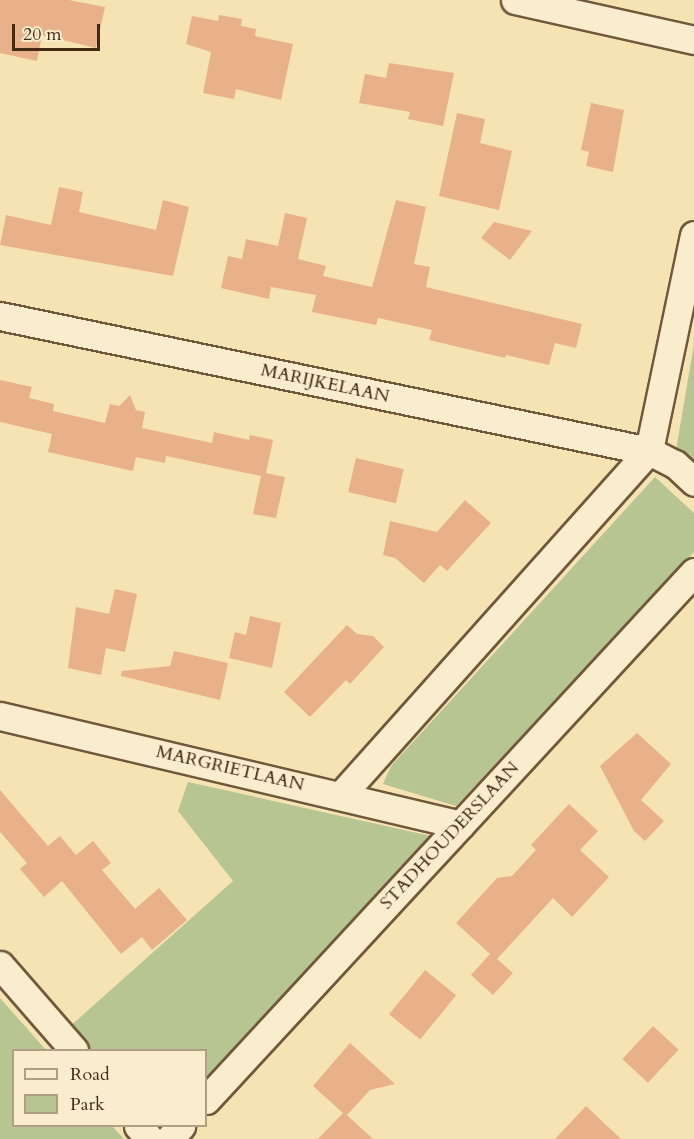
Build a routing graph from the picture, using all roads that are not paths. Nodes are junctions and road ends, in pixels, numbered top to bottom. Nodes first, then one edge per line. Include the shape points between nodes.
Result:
1 (515, 0) edge
2 (694, 40) edge
3 (694, 235) edge
4 (0, 316) edge
5 (649, 451) junction
6 (694, 482) edge
7 (694, 572) edge
8 (0, 716) edge
9 (342, 794) junction
10 (460, 825) junction
11 (0, 965) edge
12 (73, 1049) edge
13 (207, 1099) edge
14 (140, 1127) edge
15 (180, 1127) edge
16 (150, 1139) edge
17 (169, 1139) edge

1 - 2 street
3 - 5 street
4 - 5 street, MARIJKELAAN
5 - 6 street, MARIJKELAAN via 675,464
5 - 9 street
7 - 10 street, STADHOUDERSLAAN
8 - 9 street, MARGRIETLAAN
9 - 10 street, MARGRIETLAAN
10 - 13 street, STADHOUDERSLAAN
11 - 12 street
14 - 16 street
15 - 17 street

